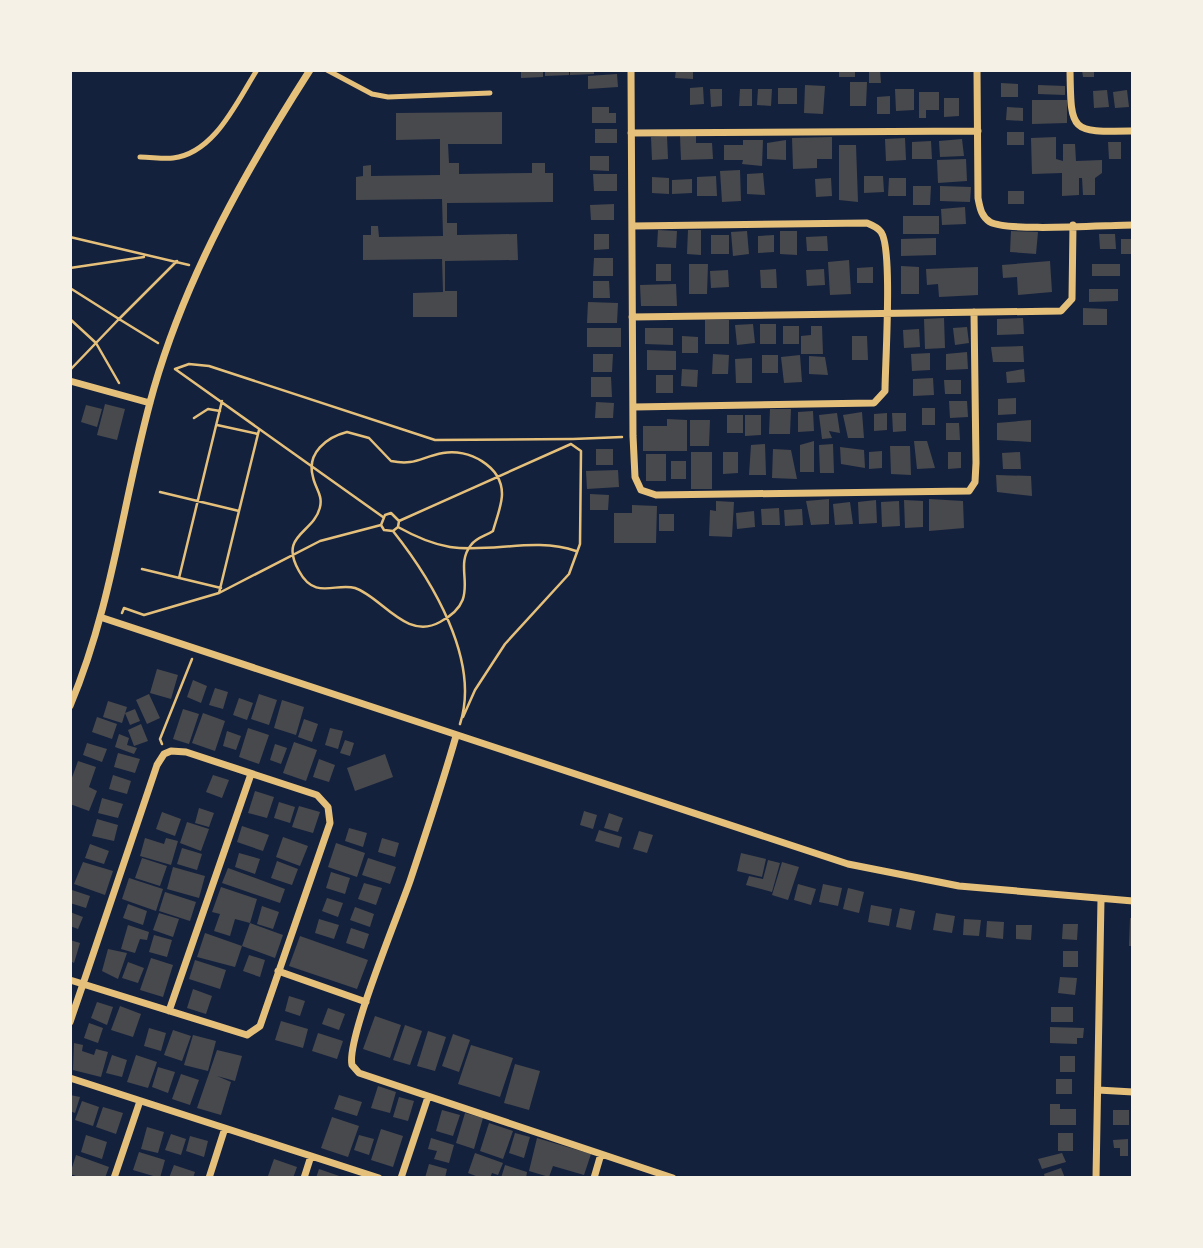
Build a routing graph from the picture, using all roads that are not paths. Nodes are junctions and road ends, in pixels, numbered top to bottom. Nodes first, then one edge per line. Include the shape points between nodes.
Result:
1 (257, 70) edge
2 (310, 70) edge
3 (327, 70) edge
4 (631, 70) edge
5 (977, 70) edge
6 (1070, 70) edge
7 (490, 93) dead end
8 (978, 131) junction
9 (1133, 131) edge
10 (631, 134) junction
11 (140, 157) dead end
12 (1073, 225) junction
13 (1133, 225) edge
14 (633, 226) junction
15 (887, 312) junction
16 (974, 312) junction
17 (632, 317) junction
18 (70, 381) edge
19 (150, 403) junction
20 (634, 407) junction
21 (103, 618) junction
22 (70, 706) edge
23 (456, 736) junction
24 (251, 774) junction
25 (1101, 899) junction
26 (1133, 901) edge
27 (278, 971) junction
28 (70, 980) edge
29 (83, 984) junction
30 (366, 1002) junction
31 (169, 1011) junction
32 (70, 1022) edge
33 (70, 1078) edge
34 (1098, 1090) junction
35 (1133, 1092) edge
36 (428, 1097) junction
37 (140, 1101) junction
38 (225, 1128) junction
39 (601, 1154) junction
40 (311, 1156) junction
41 (114, 1178) edge
42 (209, 1178) edge
43 (303, 1178) edge
44 (379, 1178) edge
45 (401, 1178) edge
46 (594, 1178) edge
47 (673, 1178) edge
48 (1096, 1178) edge

1 - 11 lane via 210,139 194,151 174,158
2 - 19 street via 208,245
3 - 7 lane via 372,94 388,97
4 - 10 street
5 - 8 street
6 - 9 street via 1071,115 1077,125 1093,131
8 - 10 street
8 - 12 street via 978,198 981,213 989,221
10 - 14 street
12 - 13 street
12 - 16 street via 1072,299 1066,309
14 - 15 street via 867,223 881,232 885,243
14 - 17 street
15 - 16 street
15 - 17 street
15 - 20 street via 885,391 877,401
16 - 20 street via 976,463 969,491 646,494 637,485
17 - 20 street
18 - 19 street
19 - 21 street
21 - 22 street
21 - 23 street
23 - 25 street via 848,864 959,886
23 - 30 street
24 - 27 street via 317,795 330,813
24 - 29 street via 186,752 164,754
24 - 31 street
25 - 26 street
25 - 34 street
27 - 30 street
27 - 31 street via 260,1026 251,1034 234,1033
28 - 29 street
29 - 31 street
29 - 32 street
30 - 36 street via 350,1060 355,1070
33 - 37 street
34 - 35 street
34 - 48 street
36 - 39 street
36 - 45 street
37 - 38 street
37 - 41 street
38 - 40 street
38 - 42 street
39 - 46 street
39 - 47 street
40 - 43 street
40 - 44 street

